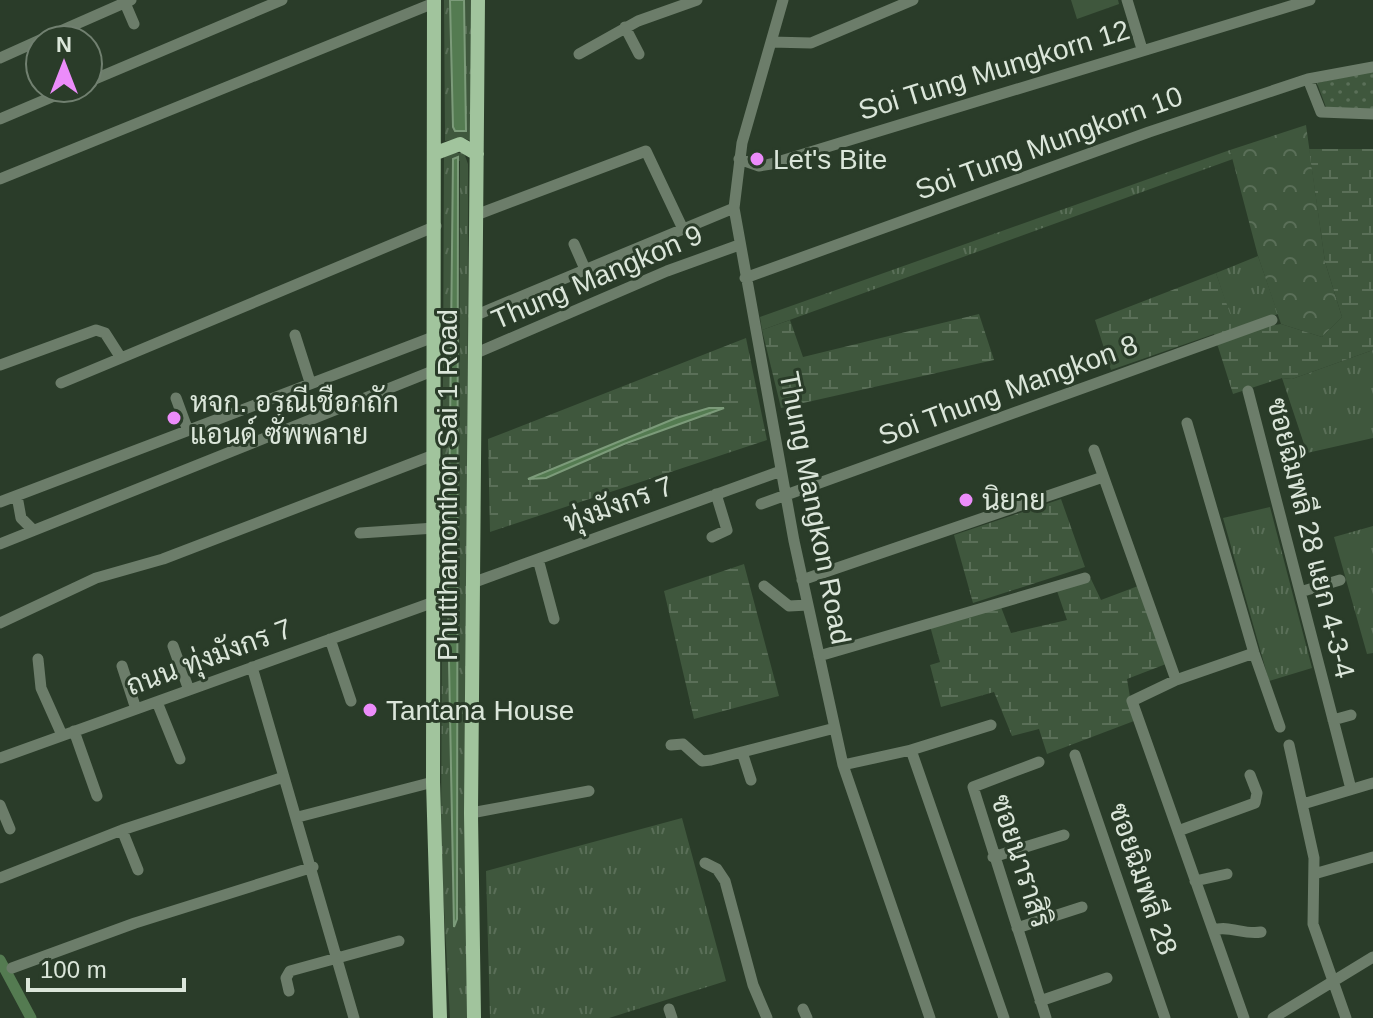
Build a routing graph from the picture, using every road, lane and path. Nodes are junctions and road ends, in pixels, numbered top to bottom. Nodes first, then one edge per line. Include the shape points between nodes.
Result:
1 (282, 0) edge
2 (478, 0) edge
3 (697, 0) edge
4 (783, 0) edge
5 (913, 0) edge
6 (1127, 0) edge
7 (1310, 0) edge
8 (128, 1) edge
9 (434, 2) edge
10 (76, 24) edge
11 (134, 24) dead end
12 (625, 27) junction
13 (771, 42) junction
14 (24, 47) edge
15 (1142, 49) junction
16 (579, 54) dead end
17 (639, 54) dead end
18 (0, 58) edge
19 (1373, 67) edge
20 (104, 75) edge
21 (1308, 79) junction
22 (35, 104) edge
23 (1373, 114) edge
24 (0, 119) edge
25 (436, 153) junction
26 (477, 154) junction
27 (739, 159) junction
28 (0, 179) edge
29 (734, 208) junction
30 (476, 215) junction
31 (436, 226) junction
32 (682, 227) junction
33 (574, 244) dead end
34 (739, 245) junction
35 (585, 269) junction
36 (745, 278) junction
37 (474, 316) junction
38 (1272, 320) dead end
39 (295, 335) dead end
40 (436, 336) junction
41 (474, 354) junction
42 (121, 358) junction
43 (0, 365) edge
44 (435, 370) junction
45 (310, 382) junction
46 (61, 383) dead end
47 (1248, 391) dead end
48 (176, 398) dead end
49 (1187, 423) dead end
50 (187, 428) junction
51 (1094, 450) dead end
52 (434, 455) junction
53 (781, 471) junction
54 (1103, 477) junction
55 (716, 494) junction
56 (785, 495) junction
57 (17, 496) junction
58 (0, 502) edge
59 (761, 504) dead end
60 (435, 528) junction
61 (33, 530) junction
62 (360, 533) dead end
63 (712, 537) dead end
64 (0, 544) edge
65 (538, 559) junction
66 (1085, 578) dead end
67 (802, 580) junction
68 (1340, 580) dead end
69 (472, 583) junction
70 (764, 586) dead end
71 (1300, 592) junction
72 (434, 602) junction
73 (808, 605) junction
74 (554, 619) dead end
75 (0, 623) edge
76 (330, 639) junction
77 (173, 646) dead end
78 (1254, 653) junction
79 (819, 656) junction
80 (38, 659) dead end
81 (122, 666) dead end
82 (252, 667) junction
83 (1176, 680) junction
84 (189, 690) junction
85 (351, 701) dead end
86 (157, 702) junction
87 (136, 709) junction
88 (1351, 715) dead end
89 (1333, 720) junction
90 (991, 725) dead end
91 (1280, 727) dead end
92 (835, 728) junction
93 (68, 733) junction
94 (671, 745) dead end
95 (1289, 745) dead end
96 (911, 750) junction
97 (742, 752) junction
98 (1075, 755) dead end
99 (0, 758) edge
100 (180, 759) dead end
101 (1039, 762) dead end
102 (843, 765) junction
103 (1250, 775) dead end
104 (284, 777) junction
105 (751, 780) dead end
106 (433, 782) junction
107 (1373, 783) edge
108 (1351, 789) junction
109 (589, 791) dead end
110 (97, 796) dead end
111 (1303, 804) junction
112 (0, 805) edge
113 (471, 813) junction
114 (298, 817) junction
115 (10, 829) dead end
116 (122, 830) junction
117 (1178, 831) junction
118 (1064, 835) dead end
119 (993, 857) junction
120 (1373, 857) edge
121 (705, 863) dead end
122 (313, 867) junction
123 (138, 870) dead end
124 (1227, 874) dead end
125 (1314, 874) junction
126 (0, 878) edge
127 (1195, 881) junction
128 (1082, 907) dead end
129 (1017, 928) junction
130 (1213, 930) junction
131 (1261, 932) dead end
132 (399, 941) dead end
133 (337, 956) junction
134 (1373, 957) edge
135 (12, 968) dead end
136 (1107, 978) dead end
137 (1333, 981) junction
138 (289, 991) dead end
139 (1040, 1001) junction
140 (926, 1017) edge
141 (354, 1018) edge
142 (440, 1018) edge
143 (474, 1018) edge
144 (767, 1018) edge
145 (1004, 1018) edge
146 (1046, 1018) edge
147 (1165, 1018) edge
148 (1244, 1018) edge
149 (1273, 1018) edge
150 (1346, 1018) edge

1 - 20 street
2 - 26 main road, Phutthamonthon Sai 1 Road
3 - 12 street
4 - 13 street, Thung Mangkon Road
5 - 13 street via 811,43
6 - 15 street
7 - 15 street, Soi Tung Mungkorn 12
8 - 10 street
8 - 11 street
9 - 25 main road, Phutthamonthon Sai 1 Road
9 - 28 street
12 - 16 street
12 - 17 street
13 - 27 street, Thung Mangkon Road
14 - 18 street
15 - 27 street, Soi Tung Mungkorn 12 via 771,164
19 - 21 street, Soi Tung Mungkorn 10
21 - 23 street via 1321,112
21 - 36 street, Soi Tung Mungkorn 10
22 - 24 street
25 - 26 main road via 460,144
25 - 31 main road, Phutthamonthon Sai 1 Road
26 - 30 main road, Phutthamonthon Sai 1 Road
27 - 29 street, Thung Mangkon Road
29 - 32 street
29 - 34 street, Thung Mangkon Road
30 - 32 street via 646,151
30 - 37 main road, Phutthamonthon Sai 1 Road
31 - 40 main road, Phutthamonthon Sai 1 Road
31 - 42 street
32 - 35 street
33 - 35 street
34 - 36 street, Thung Mangkon Road
34 - 41 street, Thung Mangkon 9
35 - 37 street
36 - 53 street, Thung Mangkon Road
37 - 41 main road, Phutthamonthon Sai 1 Road
38 - 56 street, Soi Thung Mangkon 8
39 - 45 street
40 - 44 main road, Phutthamonthon Sai 1 Road
40 - 45 street
41 - 69 main road, Phutthamonthon Sai 1 Road
42 - 43 street via 105,333 96,330
42 - 46 street
44 - 52 main road, Phutthamonthon Sai 1 Road
44 - 61 street
45 - 50 street
47 - 71 street, ซอยฉิมพลี 28 แยก 4-3-4
48 - 50 street
49 - 78 street
50 - 57 street
51 - 54 street
52 - 60 main road, Phutthamonthon Sai 1 Road
52 - 75 street via 163,559 96,578
53 - 55 street, ทุ่งมังกร 7
53 - 56 street, Thung Mangkon Road
54 - 67 street
54 - 83 street
55 - 63 street via 727,530
55 - 65 street, ทุ่งมังกร 7
56 - 59 street, Soi Thung Mangkon 8
56 - 67 street, Thung Mangkon Road
57 - 58 street
57 - 61 street via 21,518
60 - 62 street
60 - 72 main road, Phutthamonthon Sai 1 Road
61 - 64 street
65 - 69 street, ทุ่งมังกร 7
65 - 74 street
66 - 79 street
67 - 73 street, Thung Mangkon Road
68 - 71 street
69 - 113 main road, Phutthamonthon Sai 1 Road
70 - 73 street via 789,606
71 - 89 street, ซอยฉิมพลี 28 แยก 4-3-4
72 - 76 street, ถนน ทุ่งมังกร 7
72 - 106 main road, Phutthamonthon Sai 1 Road
73 - 79 street, Thung Mangkon Road
76 - 82 street, ถนน ทุ่งมังกร 7
76 - 85 street
77 - 84 street
78 - 83 street
78 - 91 street
79 - 92 street, Thung Mangkon Road
80 - 93 street via 41,688
81 - 87 street
82 - 84 street, ถนน ทุ่งมังกร 7
82 - 104 street
83 - 117 street via 1132,701
84 - 86 street, ถนน ทุ่งมังกร 7
86 - 87 street, ถนน ทุ่งมังกร 7
86 - 100 street
87 - 93 street, ถนน ทุ่งมังกร 7
88 - 89 street
89 - 108 street, ซอยฉิมพลี 28 แยก 4-3-4
90 - 96 street
92 - 97 street
92 - 102 street, Thung Mangkon Road
93 - 99 street, ถนน ทุ่งมังกร 7
93 - 110 street
94 - 97 street via 687,746 702,761
95 - 111 street
96 - 102 street
96 - 145 street
97 - 105 street
98 - 147 street, ซอยฉิมพลี 28
101 - 119 street, ซอยนาราสิริ via 973,787
102 - 140 street, Thung Mangkon Road
103 - 117 street via 1255,803
104 - 114 street
104 - 116 street
106 - 114 street
106 - 142 main road, Phutthamonthon Sai 1 Road
107 - 108 street
108 - 111 street
109 - 113 street
111 - 125 street
112 - 115 street
113 - 143 main road, Phutthamonthon Sai 1 Road
114 - 122 street
116 - 123 street
116 - 126 street
117 - 127 street
118 - 119 street
119 - 129 street, ซอยนาราสิริ
120 - 125 street
121 - 144 street via 725,881
122 - 133 street
122 - 135 street
124 - 127 street
125 - 137 street via 1313,924
127 - 130 street
128 - 129 street
129 - 139 street, ซอยนาราสิริ
130 - 131 street
130 - 148 street
132 - 133 street
133 - 138 street via 290,971
133 - 141 street
134 - 137 street
136 - 139 street
137 - 149 street
137 - 150 street
139 - 146 street, ซอยนาราสิริ

